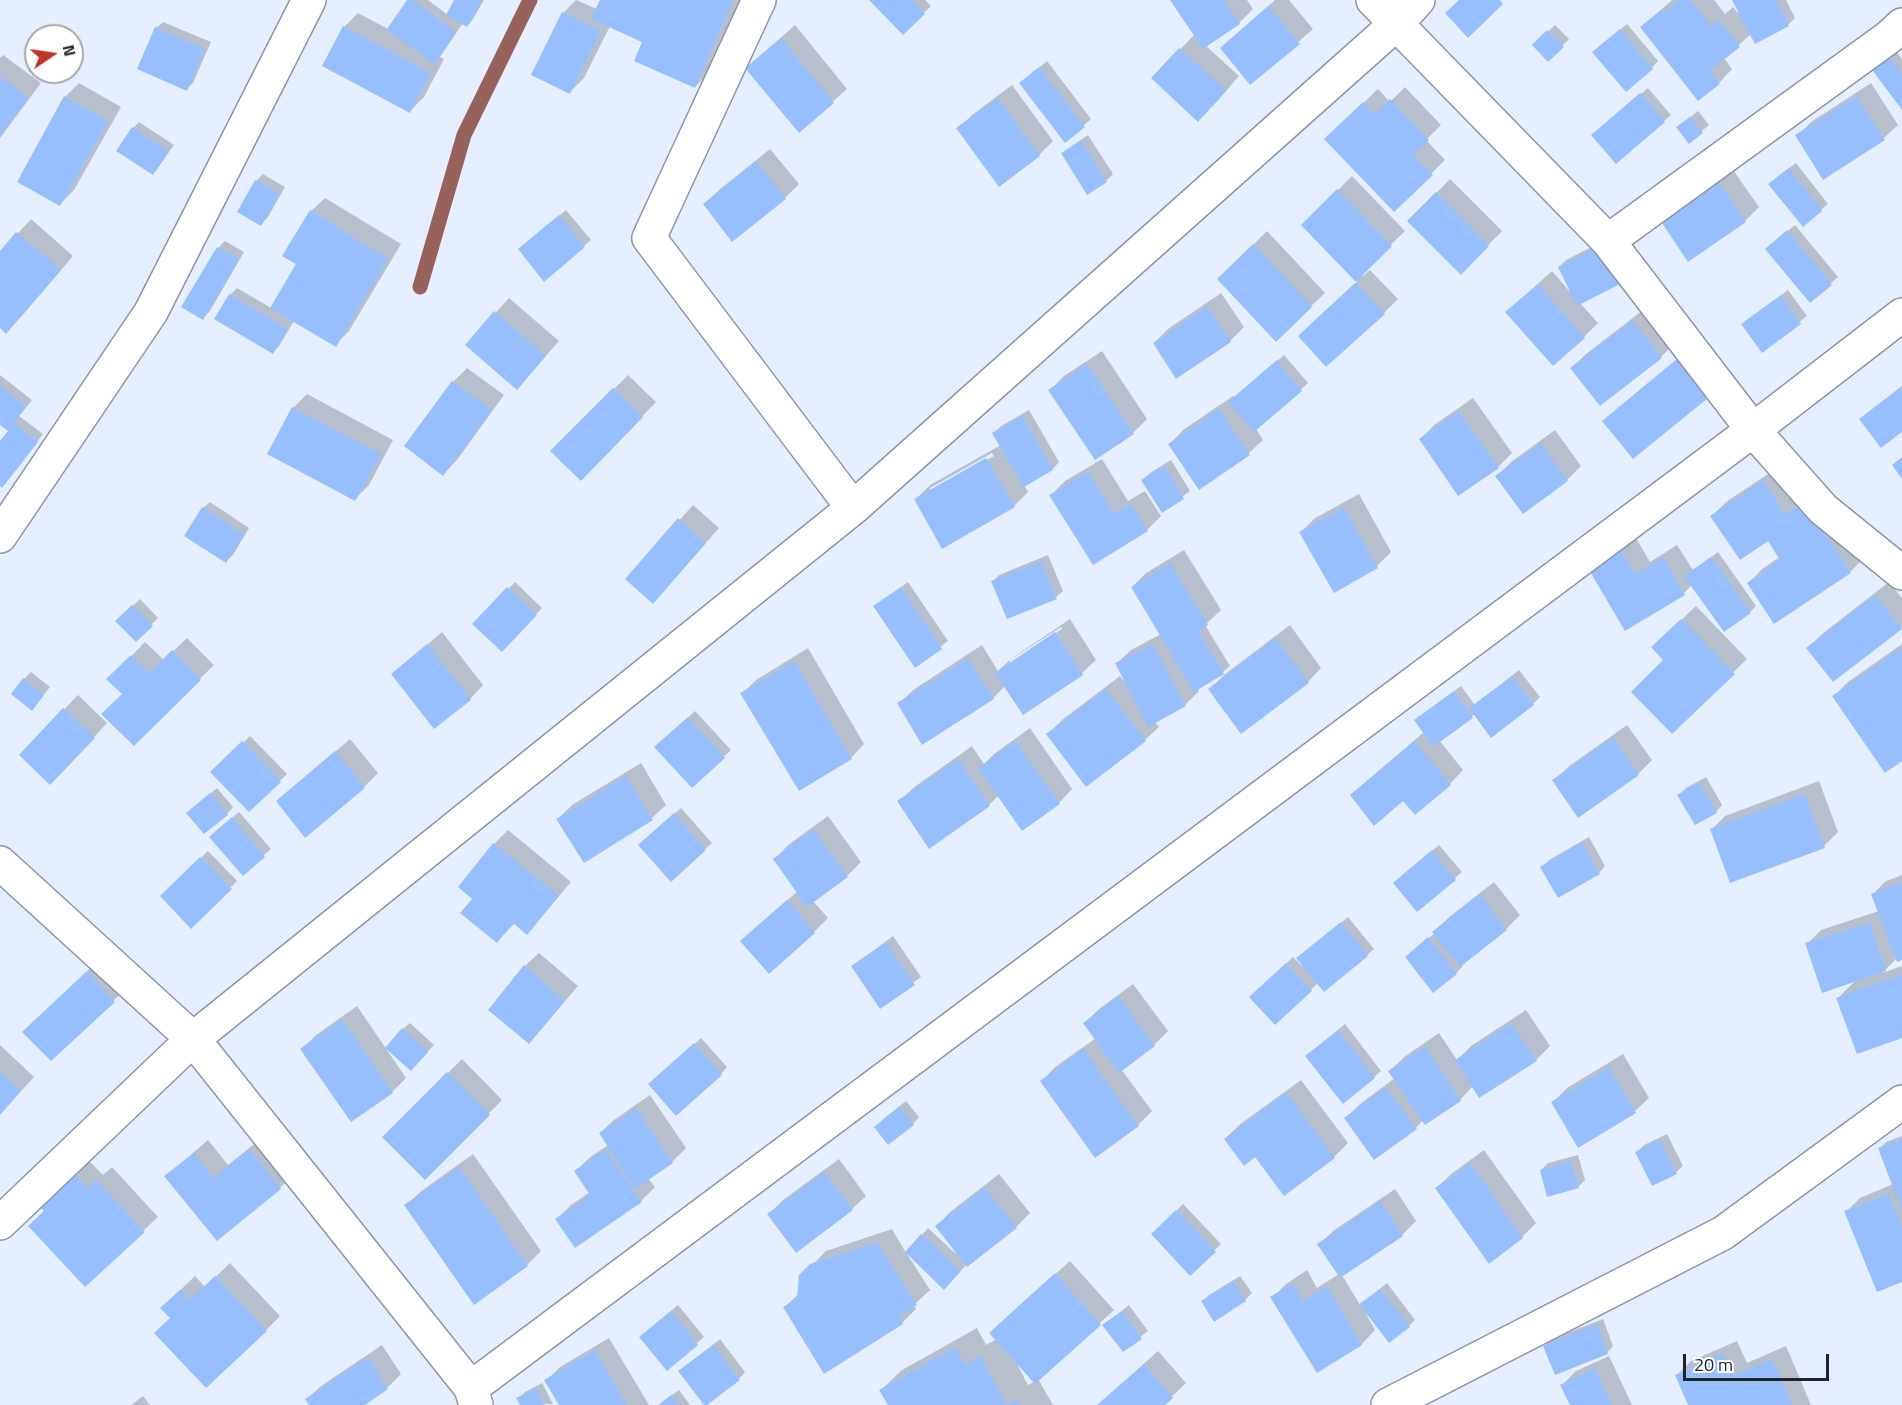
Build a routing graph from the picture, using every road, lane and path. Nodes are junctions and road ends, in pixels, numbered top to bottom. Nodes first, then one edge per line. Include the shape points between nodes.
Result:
1 (309, 0) edge
2 (759, 0) edge
3 (1373, 0) edge
4 (1418, 0) edge
5 (1396, 24) junction
6 (1902, 25) edge
7 (1608, 241) junction
8 (1902, 315) edge
9 (1753, 430) junction
10 (853, 508) junction
11 (0, 536) edge
12 (1902, 573) edge
13 (0, 863) edge
14 (193, 1039) junction
15 (1902, 1102) edge
16 (0, 1223) edge
17 (474, 1397) edge
18 (1388, 1405) edge

1 - 11 street via 151,312
2 - 10 street via 649,238
3 - 5 street
4 - 5 street
5 - 7 street
5 - 10 street
6 - 7 street
7 - 9 street
8 - 9 street
9 - 12 street via 1823,509
9 - 17 street
10 - 14 street
13 - 14 street
14 - 16 street
14 - 17 street
15 - 18 street via 1723,1233

